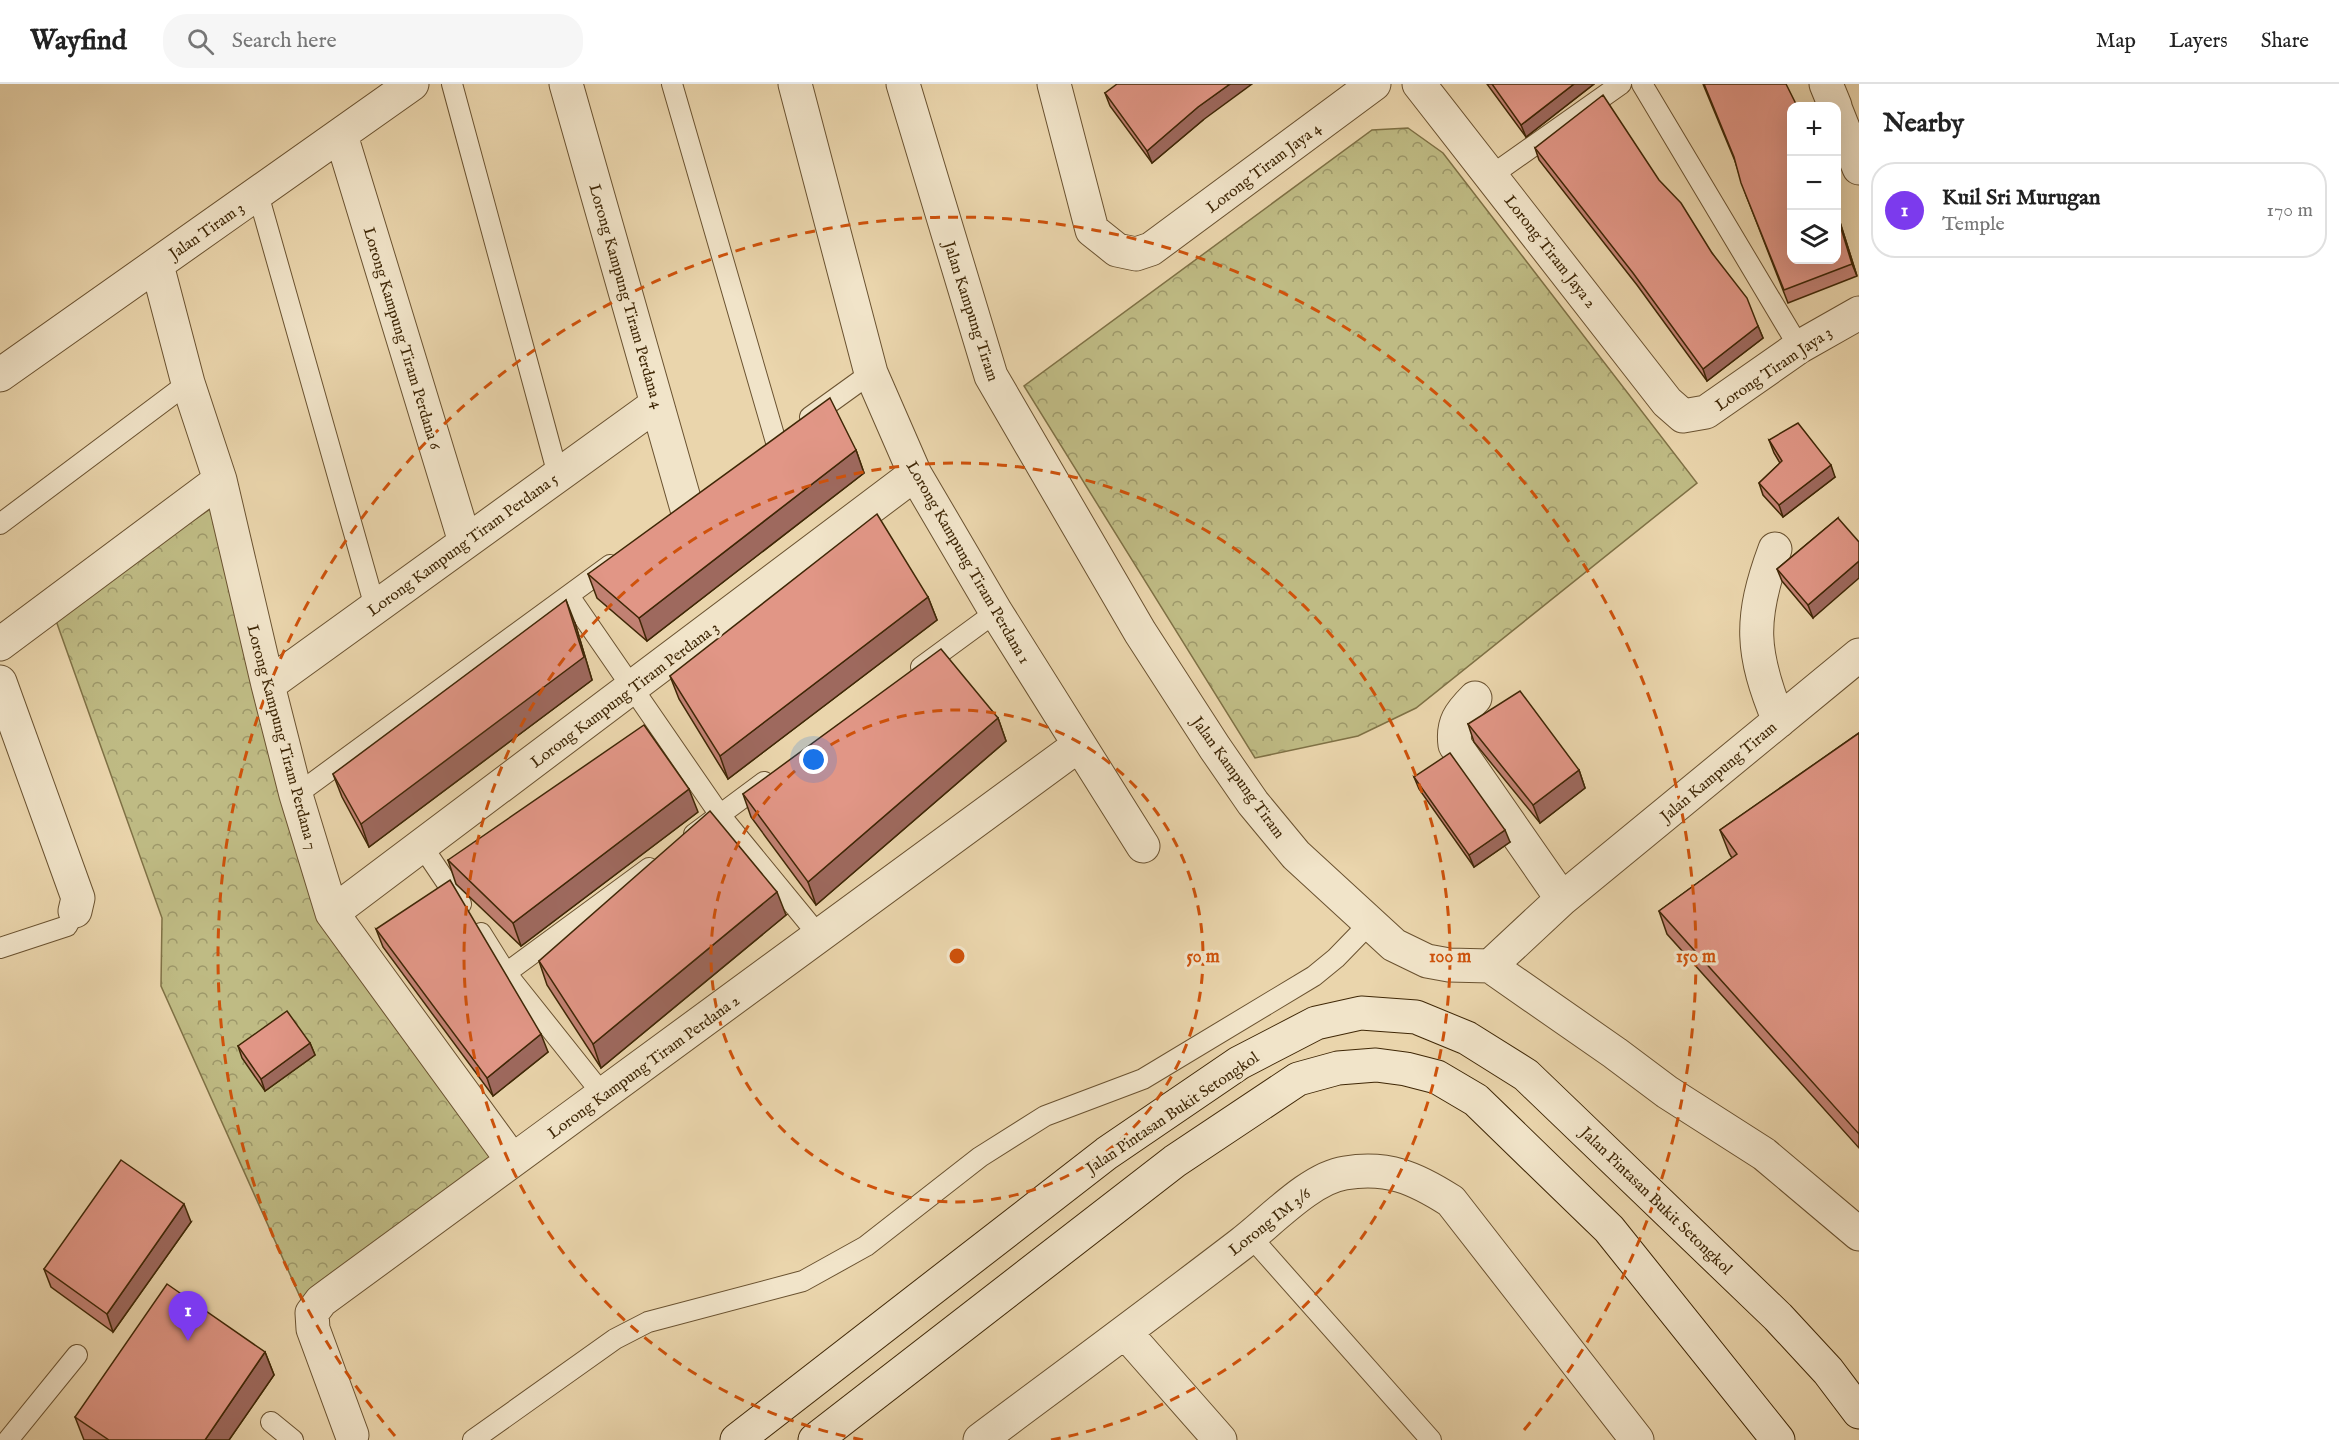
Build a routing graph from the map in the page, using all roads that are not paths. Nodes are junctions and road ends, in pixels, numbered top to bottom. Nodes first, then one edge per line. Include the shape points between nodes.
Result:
1 (411, 84) edge
2 (452, 84) edge
3 (566, 84) edge
4 (672, 84) edge
5 (795, 84) edge
6 (903, 84) edge
7 (1374, 84) edge
8 (1419, 84) edge
9 (1621, 84) edge
10 (1642, 84) edge
11 (1826, 84) edge
12 (1057, 86) edge
13 (1834, 102) edge
14 (1841, 121) edge
15 (341, 135) junction
16 (1859, 168) edge
17 (1492, 175) junction
18 (258, 194) junction
19 (157, 265) junction
20 (1859, 313) edge
21 (1799, 347) junction
22 (870, 373) junction
23 (0, 375) edge
24 (188, 383) junction
25 (657, 404) junction
26 (1683, 416) joint
27 (776, 442) junction
28 (758, 456) edge
29 (915, 474) junction
30 (558, 475) junction
31 (220, 480) junction
32 (687, 509) edge
33 (0, 524) edge
34 (465, 542) junction
35 (1775, 549) dead end
36 (623, 556) edge
37 (569, 596) junction
38 (375, 607) junction
39 (996, 612) junction
40 (0, 644) edge
41 (1859, 655) edge
42 (909, 676) edge
43 (0, 682) edge
44 (268, 685) junction
45 (631, 689) junction
46 (1475, 698) dead end
47 (1779, 721) junction
48 (1079, 746) junction
49 (777, 773) edge
50 (296, 795) junction
51 (720, 815) junction
52 (683, 843) edge
53 (422, 846) junction
54 (1143, 846) dead end
55 (664, 856) edge
56 (1562, 899) junction
57 (75, 911) joint
58 (332, 913) junction
59 (1369, 924) junction
60 (820, 937) junction
61 (0, 948) edge
62 (1490, 966) junction
63 (506, 973) junction
64 (604, 1096) junction
65 (512, 1160) junction
66 (1859, 1234) edge
67 (1251, 1237) junction
68 (1125, 1332) junction
69 (77, 1355) dead end
70 (1843, 1373) edge
71 (1859, 1412) edge
72 (272, 1422) dead end
73 (352, 1435) dead end
74 (8, 1440) edge
75 (293, 1440) edge
76 (473, 1440) edge
77 (737, 1440) edge
78 (815, 1440) edge
79 (980, 1440) edge
80 (1220, 1440) edge
81 (1431, 1440) edge
82 (1637, 1440) edge
83 (1778, 1440) edge

1 - 15 street, Jalan Tiram 3
2 - 30 lane
3 - 25 street, Lorong Kampung Tiram Perdana 4
4 - 27 lane
5 - 22 street, Lorong Kampung Tiram Perdana 1
6 - 59 street, Jalan Kampung Tiram via 991,376 1140,632 1215,748 1296,855
7 - 12 street, Lorong Tiram Jaya 4 via 1151,249 1136,254 1117,250 1092,230
8 - 17 street, Lorong Tiram Jaya 2
9 - 17 lane
10 - 21 lane
11 - 13 street
14 - 16 street
15 - 18 street, Jalan Tiram 3
15 - 34 street, Lorong Kampung Tiram Perdana 6
17 - 26 street, Lorong Tiram Jaya 2 via 1667,402
18 - 19 street, Jalan Tiram 3
18 - 38 lane
19 - 23 street, Jalan Tiram 3
19 - 24 street, Lorong Kampung Tiram Perdana 7
20 - 21 street, Lorong Tiram Jaya 3
21 - 26 street, Lorong Tiram Jaya 3 via 1706,412
22 - 27 lane
22 - 29 street, Lorong Kampung Tiram Perdana 1
24 - 31 street, Lorong Kampung Tiram Perdana 7
24 - 33 lane
25 - 30 street, Lorong Kampung Tiram Perdana 5
25 - 32 street, Lorong Kampung Tiram Perdana 4
27 - 28 lane
29 - 39 street, Lorong Kampung Tiram Perdana 1
29 - 45 street, Lorong Kampung Tiram Perdana 3
30 - 34 street, Lorong Kampung Tiram Perdana 5
31 - 40 street
31 - 44 street, Lorong Kampung Tiram Perdana 7
34 - 38 street, Lorong Kampung Tiram Perdana 5
35 - 47 street via 1762,584 1756,649 1763,682
36 - 37 lane
37 - 45 lane
37 - 50 lane
38 - 44 street, Lorong Kampung Tiram Perdana 5
39 - 42 lane
39 - 48 street, Lorong Kampung Tiram Perdana 1
41 - 47 street, Jalan Kampung Tiram
43 - 57 street via 78,898
44 - 50 street, Lorong Kampung Tiram Perdana 7
45 - 51 lane
45 - 53 street, Lorong Kampung Tiram Perdana 3
46 - 56 street via 1458,714 1453,732 1455,745
47 - 56 street, Jalan Kampung Tiram
48 - 54 street, Lorong Kampung Tiram Perdana 1
48 - 60 street, Lorong Kampung Tiram Perdana 2
49 - 51 lane
50 - 58 street, Lorong Kampung Tiram Perdana 7
51 - 52 lane
51 - 60 lane
53 - 58 street, Lorong Kampung Tiram Perdana 3
53 - 63 lane
55 - 63 lane
56 - 62 street, Jalan Kampung Tiram
57 - 61 lane via 67,926
58 - 65 street, Lorong Kampung Tiram Perdana 7
59 - 62 street, Jalan Kampung Tiram via 1403,951 1427,961
59 - 76 lane via 1314,976 1143,1079 1045,1116 980,1158 866,1246 803,1281 648,1322 615,1340
60 - 64 street, Lorong Kampung Tiram Perdana 2
62 - 66 street via 1667,1092 1764,1154
63 - 64 lane
64 - 65 street, Lorong Kampung Tiram Perdana 2
65 - 73 street, Lorong Kampung Tiram Perdana 2 via 321,1301 312,1313 313,1329
67 - 68 street, Lorong IM 3/6
67 - 81 lane
67 - 82 street, Lorong IM 3/6 via 1317,1183 1343,1173 1391,1171 1426,1185 1451,1202
68 - 79 street, Lorong IM 3/6
68 - 80 street
69 - 74 lane
70 - 71 street, Jalan Pintasan Bukit Setongkol
70 - 77 street, Jalan Pintasan Bukit Setongkol via 1778,1317 1526,1075 1467,1038 1416,1017 1361,1012 1316,1023 1229,1069 1107,1153
72 - 75 lane
78 - 83 street via 1165,1168 1233,1120 1298,1079 1338,1068 1377,1065 1437,1077 1483,1107 1609,1229

